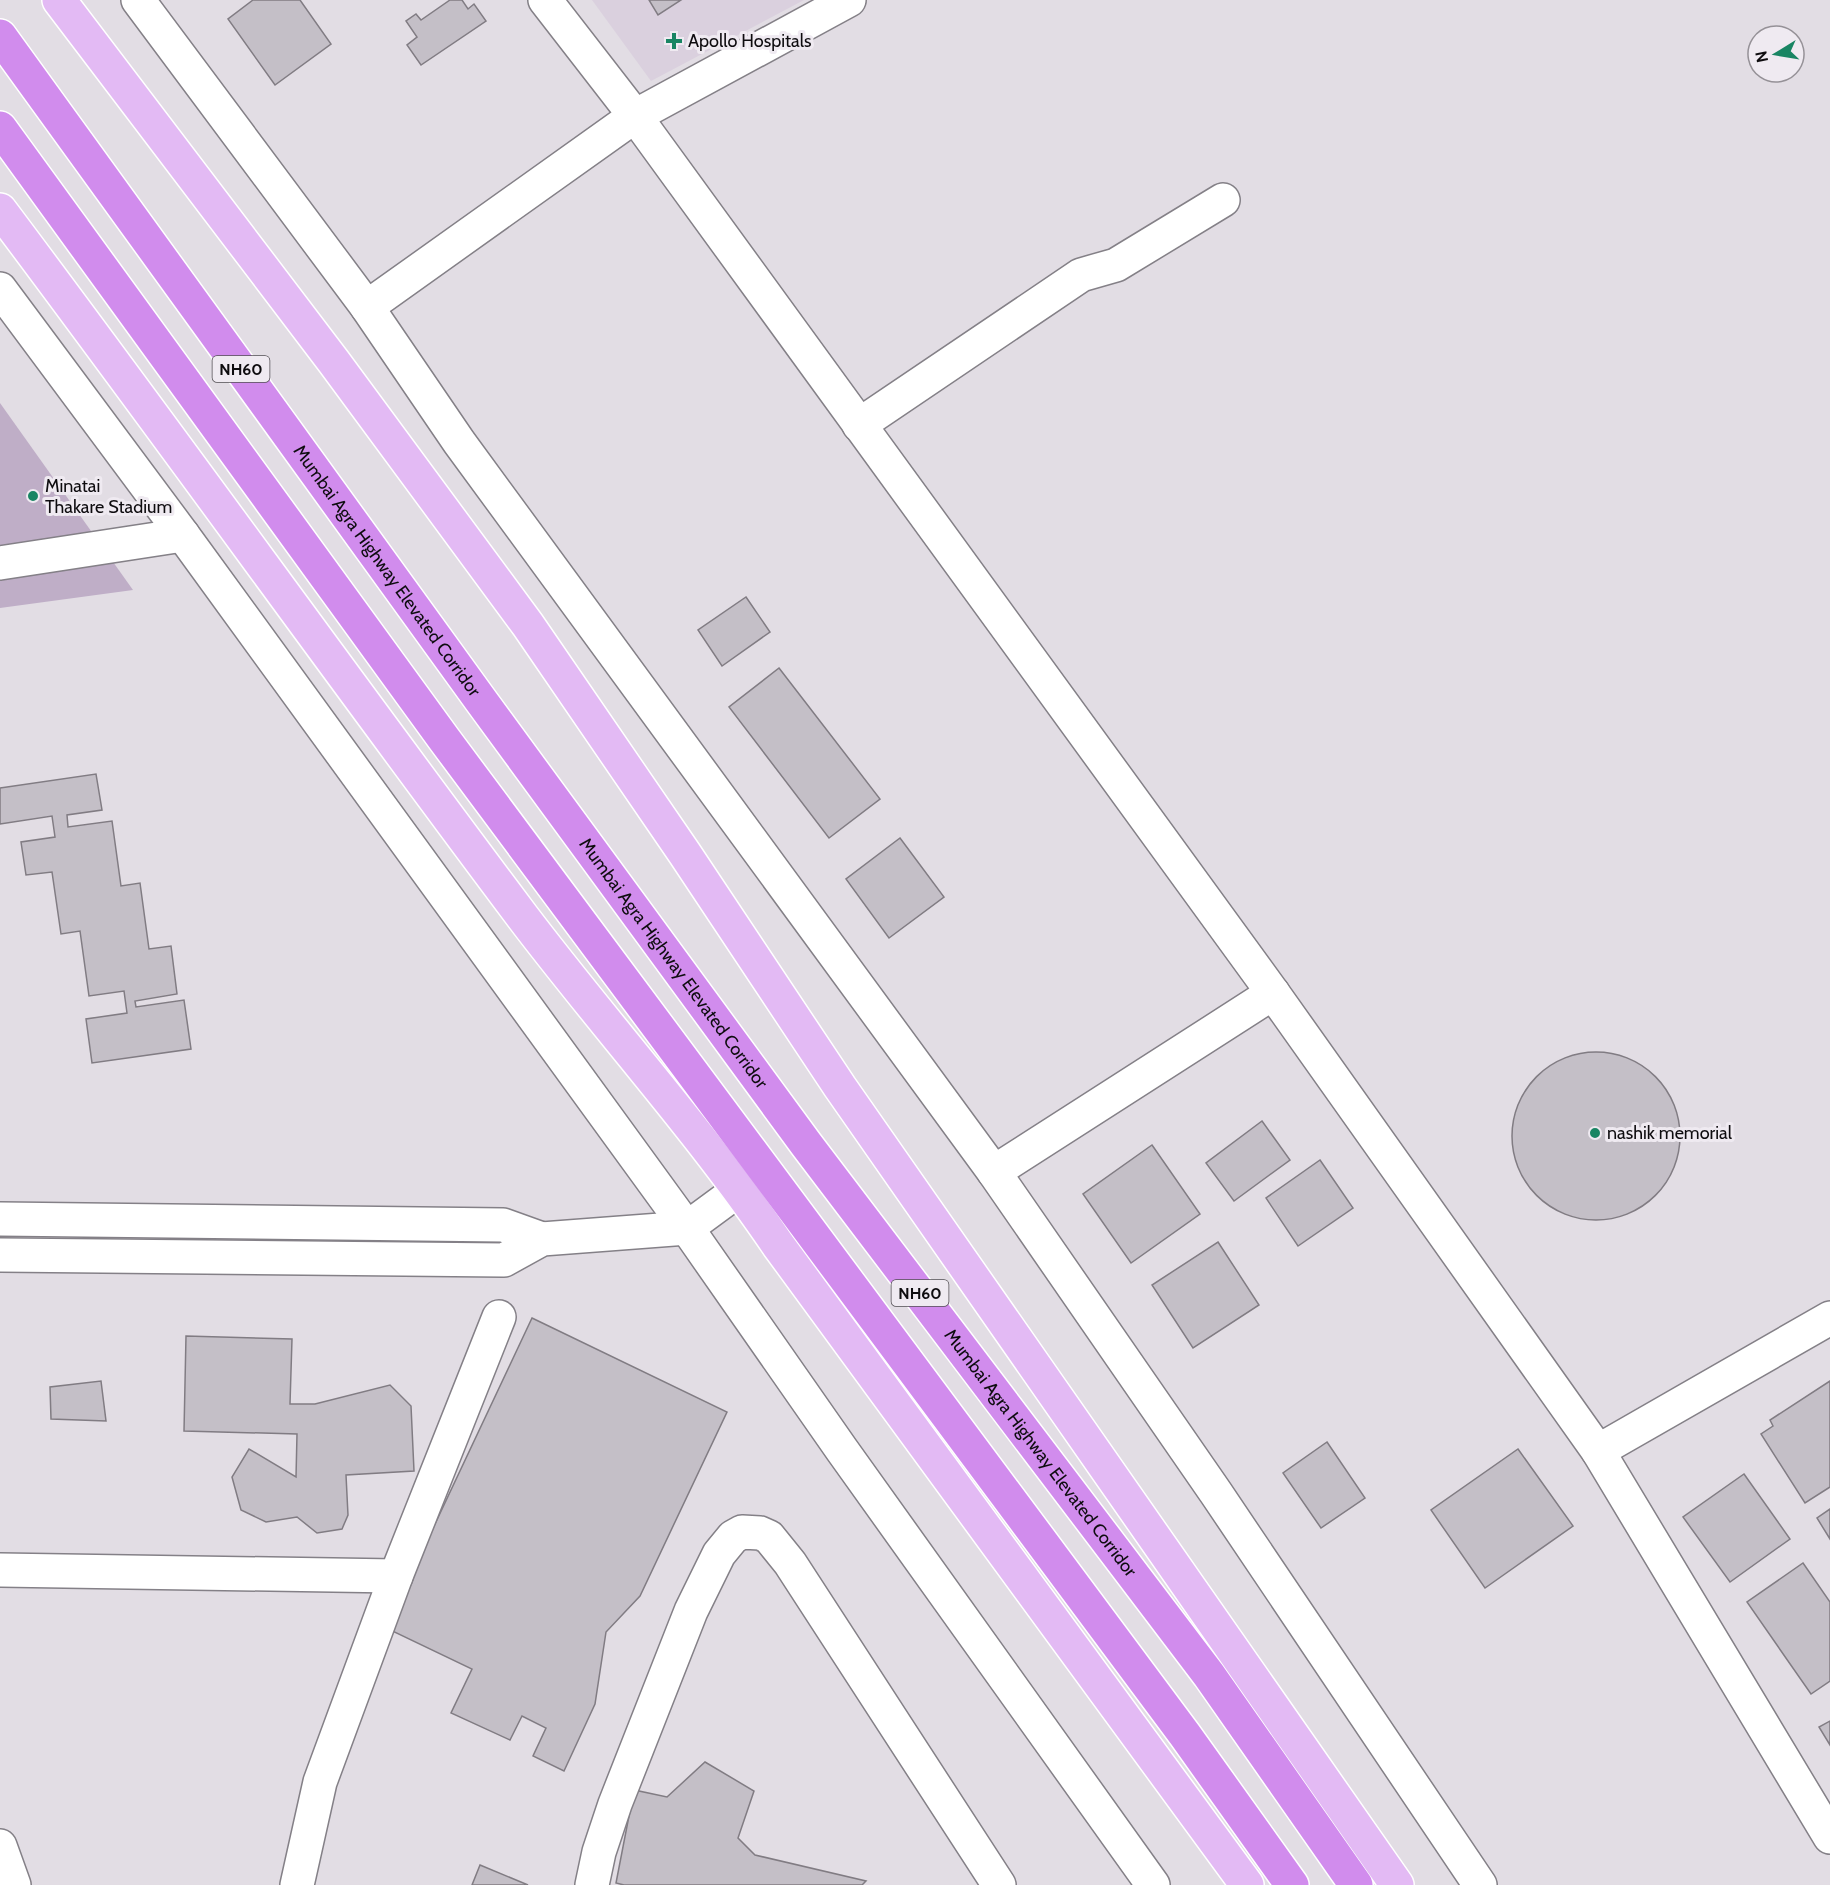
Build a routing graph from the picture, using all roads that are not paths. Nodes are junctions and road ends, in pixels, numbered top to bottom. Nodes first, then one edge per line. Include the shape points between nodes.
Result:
1 (59, 0) edge
2 (138, 0) edge
3 (545, 0) edge
4 (849, 0) edge
5 (0, 36) edge
6 (635, 116) junction
7 (0, 128) edge
8 (1224, 200) dead end
9 (0, 210) edge
10 (0, 290) edge
11 (367, 307) junction
12 (859, 425) junction
13 (183, 535) junction
14 (0, 563) edge
15 (1272, 993) junction
16 (994, 1172) junction
17 (740, 1189) junction
18 (0, 1220) edge
19 (687, 1228) junction
20 (542, 1239) junction
21 (0, 1255) edge
22 (499, 1317) dead end
23 (1830, 1318) edge
24 (1598, 1451) junction
25 (0, 1570) edge
26 (396, 1576) junction
27 (1830, 1837) edge
28 (0, 1846) edge
29 (15, 1885) edge
30 (297, 1885) edge
31 (592, 1885) edge
32 (999, 1885) edge
33 (1153, 1885) edge
34 (1247, 1885) edge
35 (1292, 1885) edge
36 (1356, 1885) edge
37 (1397, 1885) edge
38 (1480, 1885) edge

1 - 37 main road via 528,625 840,1087
2 - 11 street
3 - 6 street
4 - 6 street
5 - 36 highway, Mumbai Agra Highway Elevated Corridor / NH60 via 806,1144 1209,1675
6 - 11 street
6 - 12 street
7 - 35 highway, NH60 via 444,739 1178,1725
8 - 12 street via 1116,265 1081,275
9 - 17 main road via 524,919
10 - 13 street
11 - 16 street via 459,442
12 - 15 street
13 - 14 street
13 - 19 street
15 - 16 street
15 - 24 street
16 - 38 street
17 - 19 street
17 - 34 main road
18 - 20 street via 503,1225
19 - 20 street
19 - 33 street
20 - 21 street via 504,1260
22 - 26 street
23 - 24 street
24 - 27 street
25 - 26 street
26 - 30 street via 320,1782
28 - 29 street
31 - 32 street via 615,1804 691,1611 719,1554 742,1532 769,1537 790,1563

